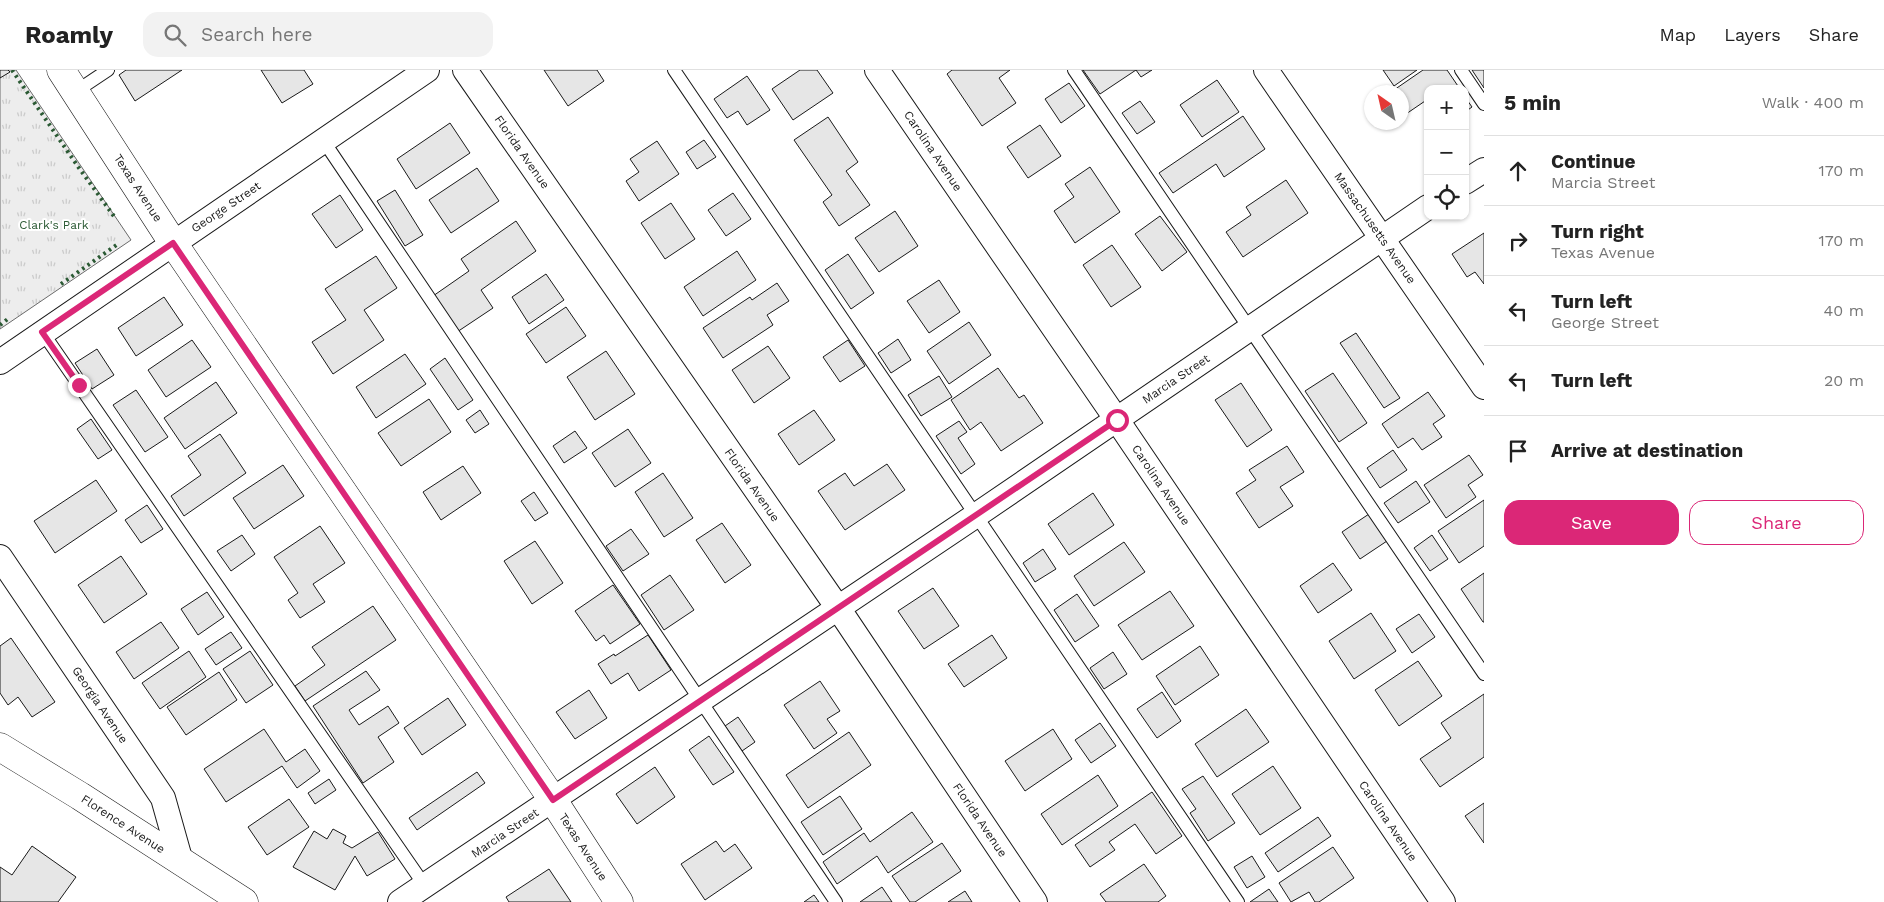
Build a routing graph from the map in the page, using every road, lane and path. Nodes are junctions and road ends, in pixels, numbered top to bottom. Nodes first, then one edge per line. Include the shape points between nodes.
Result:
1 (108, 70) edge
2 (427, 70) edge
3 (465, 70) edge
4 (674, 70) edge
5 (877, 70) edge
6 (1074, 70) edge
7 (1266, 70) edge
8 (1461, 70) edge
9 (68, 81) edge
10 (1484, 104) edge
11 (324, 140) junction
12 (1484, 170) edge
13 (1469, 179) edge
14 (1424, 210) edge
15 (1382, 237) junction
16 (173, 243) junction
17 (1250, 328) junction
18 (42, 332) junction
19 (0, 362) edge
20 (1484, 387) edge
21 (1117, 420) junction
22 (975, 516) junction
23 (0, 558) edge
24 (838, 608) junction
25 (1484, 674) edge
26 (700, 701) junction
27 (0, 747) edge
28 (553, 800) junction
29 (181, 862) junction
30 (425, 886) junction
31 (244, 902) edge
32 (400, 902) edge
33 (619, 902) edge
34 (836, 902) edge
35 (1035, 902) edge
36 (1238, 902) edge
37 (1443, 902) edge

1 - 9 lane
2 - 11 street, George Street
3 - 24 street, Florida Avenue
4 - 22 lane
5 - 21 street, Carolina Avenue
6 - 17 lane
7 - 15 street, Massachusetts Avenue
8 - 10 lane
9 - 16 street, Texas Avenue
11 - 16 street, George Street
11 - 26 lane
12 - 13 street
14 - 15 street, Marcia Street
15 - 17 street, Marcia Street
15 - 20 street, Massachusetts Avenue
16 - 18 street, George Street
16 - 28 street, Texas Avenue
17 - 21 street, Marcia Street
17 - 25 lane
18 - 19 street, George Street
18 - 30 lane
21 - 22 street, Marcia Street
21 - 37 street, Carolina Avenue
22 - 24 street, Marcia Street
22 - 36 lane
23 - 29 street, Georgia Avenue via 162,798
24 - 26 street, Marcia Street
24 - 35 street, Florida Avenue
26 - 28 street, Marcia Street
26 - 34 lane
27 - 29 street, Florence Avenue
28 - 30 street, Marcia Street
28 - 33 street, Texas Avenue
29 - 31 street, Florence Avenue
30 - 32 street, Marcia Street

